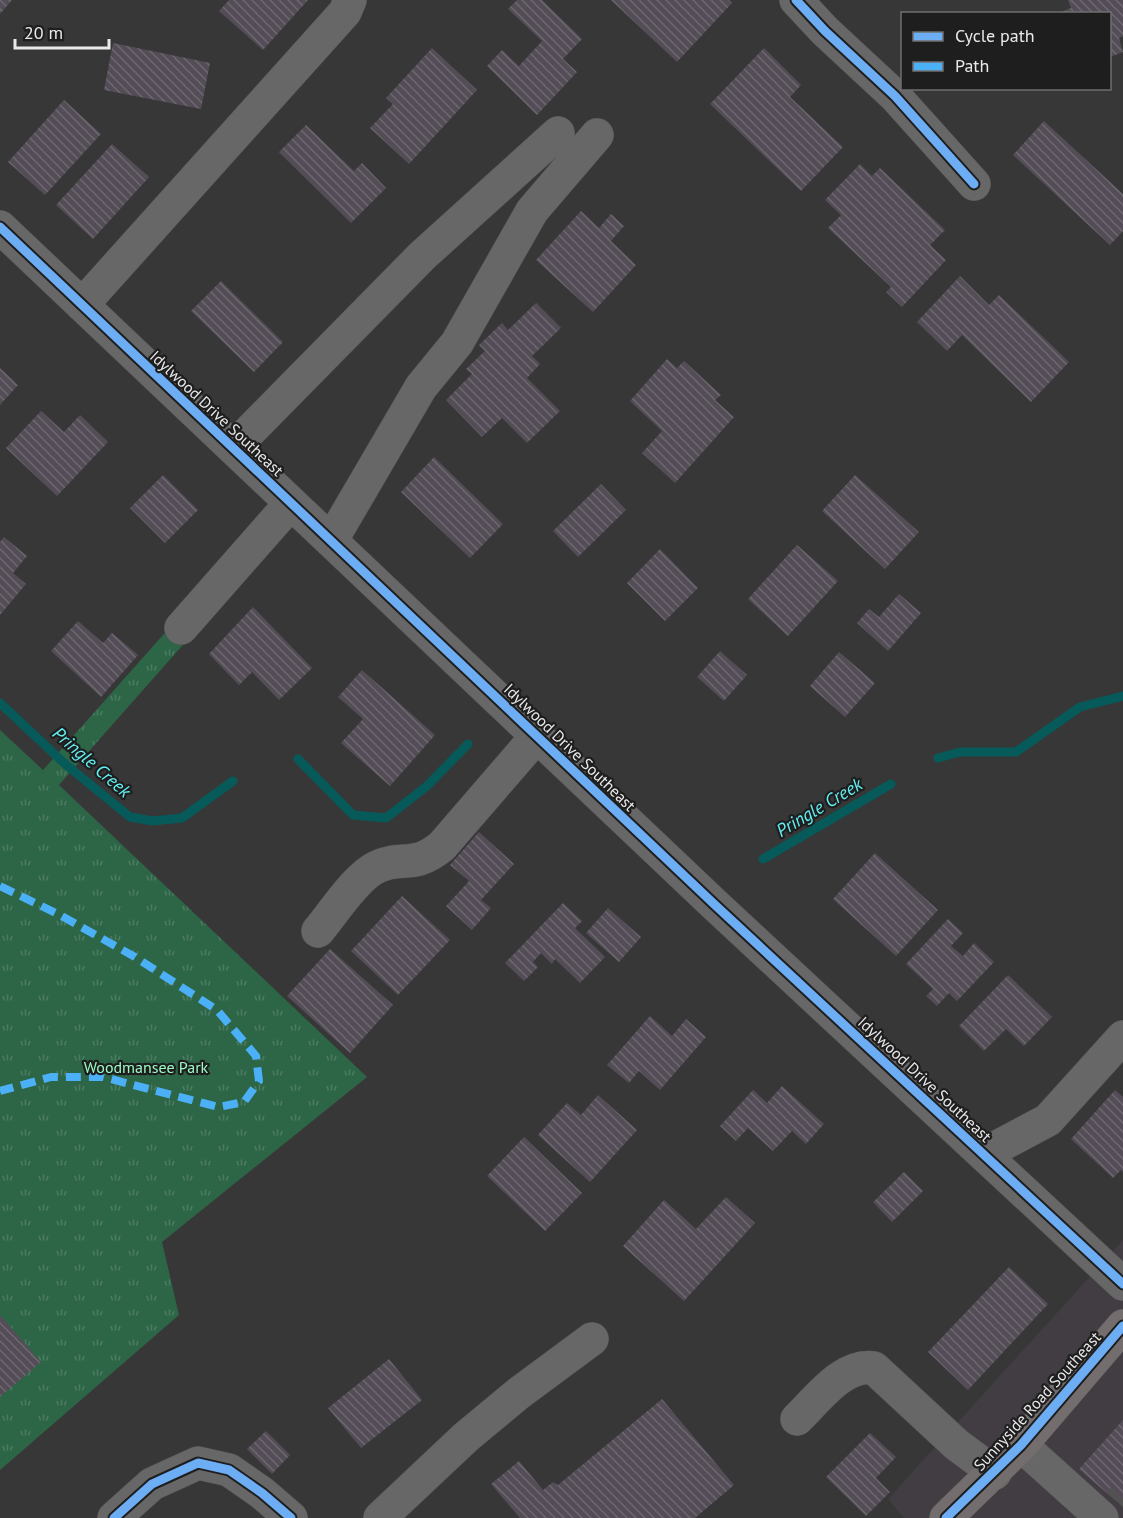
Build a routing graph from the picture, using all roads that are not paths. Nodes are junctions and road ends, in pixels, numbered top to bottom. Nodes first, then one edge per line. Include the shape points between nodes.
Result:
1 (350, 0) edge
2 (796, 0) edge
3 (558, 133) dead end
4 (597, 135) dead end
5 (974, 184) dead end
6 (0, 227) edge
7 (82, 305) junction
8 (233, 448) junction
9 (291, 503) junction
10 (331, 541) junction
11 (181, 628) dead end
12 (537, 736) junction
13 (318, 931) dead end
14 (1123, 1037) edge
15 (984, 1154) junction
16 (1123, 1284) edge
17 (1123, 1326) edge
18 (592, 1339) dead end
19 (797, 1419) dead end
20 (1021, 1445) junction
21 (995, 1473) junction
22 (1109, 1513) edge
23 (114, 1518) edge
24 (291, 1518) edge
25 (380, 1518) edge
26 (946, 1518) edge

1 - 7 street via 345,12
2 - 5 street via 895,96
3 - 8 street via 422,256
4 - 10 street via 532,211 457,343 421,387
6 - 7 street, Idylwood Drive Southeast
7 - 8 street, Idylwood Drive Southeast
8 - 9 street, Idylwood Drive Southeast
9 - 10 street, Idylwood Drive Southeast
9 - 11 street
10 - 12 street, Idylwood Drive Southeast
12 - 13 street via 442,846 423,860 378,866 364,876
12 - 15 street, Idylwood Drive Southeast
14 - 15 street via 1048,1120
15 - 16 street, Idylwood Drive Southeast
17 - 20 main road, Sunnyside Road Southeast
18 - 25 street via 466,1437
19 - 21 street via 851,1370 874,1368 957,1445
20 - 21 main road, Sunnyside Road Southeast
20 - 22 street
21 - 26 main road, Sunnyside Road Southeast
23 - 24 street via 152,1484 198,1463 229,1470

